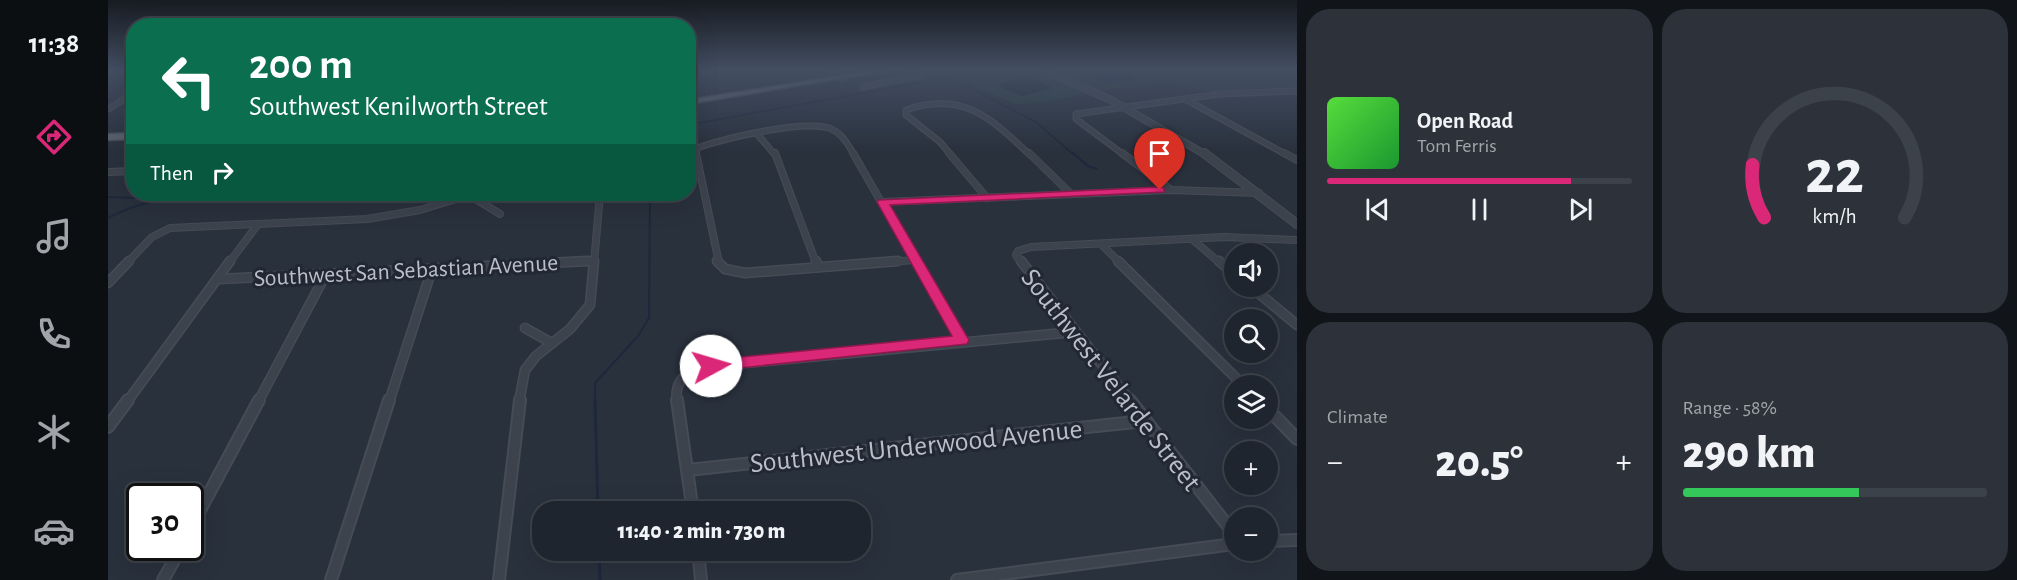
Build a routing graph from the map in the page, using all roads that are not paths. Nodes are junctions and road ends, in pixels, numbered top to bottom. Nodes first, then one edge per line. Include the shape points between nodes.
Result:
1 (714, 97) edge
2 (1106, 97) edge
3 (1193, 97) edge
4 (126, 98) edge
5 (1184, 98) junction
6 (696, 100) edge
7 (1125, 105) junction
8 (108, 109) edge
9 (126, 129) edge
10 (108, 130) edge
11 (758, 135) junction
12 (126, 136) edge
13 (108, 137) edge
14 (696, 152) edge
15 (1296, 159) edge
16 (696, 161) edge
17 (126, 171) edge
18 (108, 172) edge
19 (1171, 190) junction
20 (1261, 193) junction
21 (1071, 194) junction
22 (987, 198) junction
23 (451, 201) edge
24 (481, 201) edge
25 (599, 201) edge
26 (883, 202) junction
27 (500, 214) dead end
28 (258, 224) junction
29 (1297, 224) edge
30 (1192, 239) junction
31 (1297, 240) edge
32 (1101, 244) junction
33 (914, 260) junction
34 (593, 261) junction
35 (1224, 266) edge
36 (818, 267) junction
37 (432, 269) junction
38 (326, 274) junction
39 (218, 279) junction
40 (108, 283) edge
41 (1263, 297) edge
42 (1297, 325) edge
43 (525, 328) dead end
44 (1074, 332) junction
45 (961, 340) junction
46 (550, 342) junction
47 (1233, 375) edge
48 (1278, 419) edge
49 (1144, 421) junction
50 (108, 427) edge
51 (1297, 439) edge
52 (688, 470) junction
53 (692, 501) edge
54 (204, 503) edge
55 (1224, 521) edge
56 (1297, 540) edge
57 (1278, 541) edge
58 (1224, 544) edge
59 (174, 561) edge
60 (699, 561) edge
61 (163, 580) edge
62 (331, 580) edge
63 (499, 580) edge
64 (701, 580) edge
65 (957, 580) edge

1 - 6 main road
2 - 7 street
3 - 5 street
4 - 8 street
5 - 7 street
5 - 15 street
7 - 19 street via 1086,111 1075,117
7 - 20 street
9 - 10 main road
11 - 14 street via 705,145
11 - 26 street via 809,126 837,133
11 - 36 street via 773,149
12 - 13 main road
16 - 36 street via 717,261 725,269 745,273
17 - 18 street
19 - 20 street
19 - 21 street
20 - 29 street
21 - 22 street
21 - 22 street via 1004,131 963,105 945,101 905,111 940,142
22 - 26 street
23 - 28 street via 396,215
24 - 27 street
25 - 34 street
26 - 33 street
28 - 39 street
28 - 40 street via 176,227 152,237
30 - 31 street
30 - 32 street
30 - 35 street
32 - 44 street, Southwest Velarde Street via 1018,251 1017,258
32 - 47 street
33 - 36 street
33 - 45 street
34 - 37 street, Southwest San Sebastian Avenue
34 - 46 street via 590,305 570,329
37 - 38 street, Southwest San Sebastian Avenue
37 - 62 street
38 - 39 street, Southwest San Sebastian Avenue
38 - 54 street
39 - 50 street
41 - 42 street
43 - 46 street
44 - 45 street
44 - 49 street, Southwest Velarde Street
45 - 52 street via 711,366 687,372 679,381 676,395
46 - 63 street via 525,370 522,380
48 - 51 street
49 - 52 street, Southwest Underwood Avenue
49 - 55 street, Southwest Velarde Street
52 - 53 street
56 - 57 street
58 - 65 street
59 - 61 street
60 - 64 street

